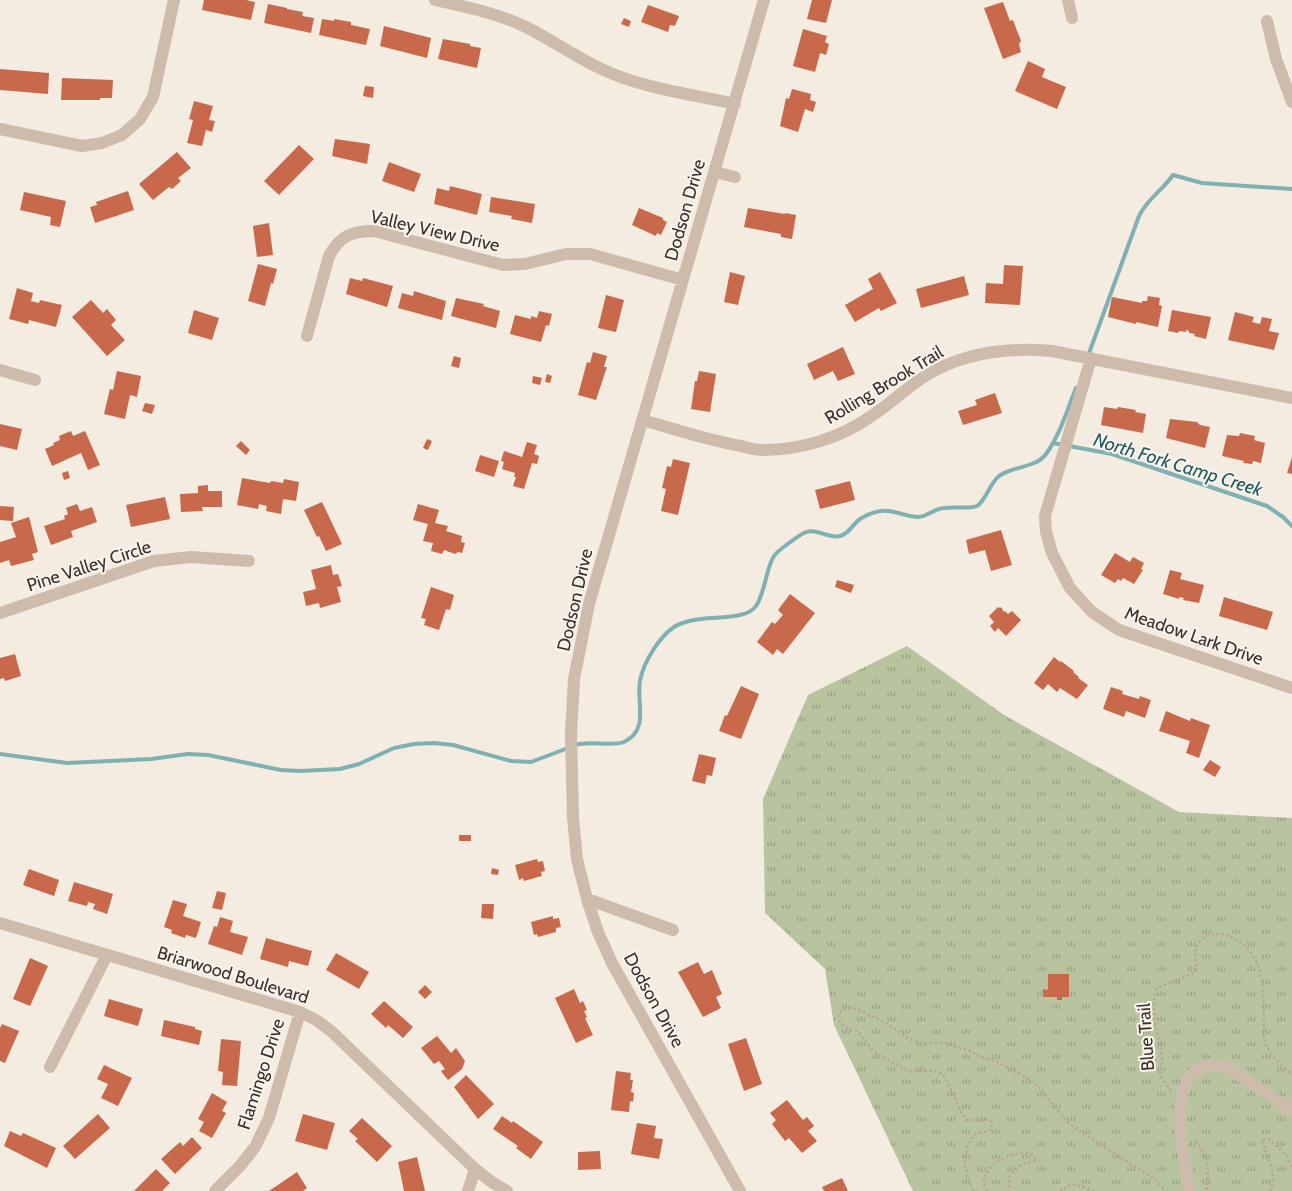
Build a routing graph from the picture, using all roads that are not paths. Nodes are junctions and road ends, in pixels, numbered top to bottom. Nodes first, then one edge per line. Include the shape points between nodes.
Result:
1 (174, 0) edge
2 (435, 0) edge
3 (764, 0) edge
4 (1068, 0) edge
5 (1072, 18) dead end
6 (1267, 21) dead end
7 (1292, 102) edge
8 (735, 104) junction
9 (0, 130) edge
10 (715, 172) junction
11 (735, 177) dead end
12 (683, 280) junction
13 (307, 336) dead end
14 (1091, 358) junction
15 (0, 370) edge
16 (36, 380) dead end
17 (1292, 398) edge
18 (642, 420) junction
19 (249, 561) dead end
20 (0, 613) edge
21 (1292, 688) edge
22 (586, 899) junction
23 (4, 924) edge
24 (673, 930) dead end
25 (107, 955) junction
26 (300, 1012) junction
27 (50, 1066) dead end
28 (1292, 1110) edge
29 (474, 1169) junction
30 (215, 1191) edge
31 (468, 1191) edge
32 (507, 1191) edge
33 (740, 1191) edge
34 (1189, 1191) edge

1 - 9 street via 153,97 140,119 122,135 102,144 82,146
2 - 8 street via 488,12 526,27 614,75
3 - 8 street, Dodson Drive
4 - 5 street
6 - 7 street via 1276,59
8 - 10 street, Dodson Drive
10 - 11 street
10 - 12 street, Dodson Drive
12 - 13 street, Valley View Drive via 590,254 566,254 525,264 503,265 374,231 359,231 346,236 328,256
12 - 18 street, Dodson Drive
14 - 17 street, Rolling Brook Trail
14 - 18 street, Rolling Brook Trail via 1026,349 970,356 924,376 850,430 817,443 782,449 762,450 721,443
14 - 21 street, Meadow Lark Drive via 1045,516 1052,553 1070,588 1092,612 1118,630
15 - 16 street
18 - 22 street, Dodson Drive via 589,604 574,678 571,734 573,818 577,859
19 - 20 street, Pine Valley Circle via 191,557 154,561
22 - 24 street
22 - 33 street, Dodson Drive via 612,963
23 - 25 street, Briarwood Boulevard
25 - 26 street, Briarwood Boulevard
25 - 27 street
26 - 29 street, Briarwood Boulevard via 331,1031
26 - 30 street, Flamingo Drive via 269,1118 255,1147
28 - 34 street via 1230,1069 1212,1064 1192,1074 1182,1097 1180,1139
29 - 31 street
29 - 32 street, Briarwood Boulevard

